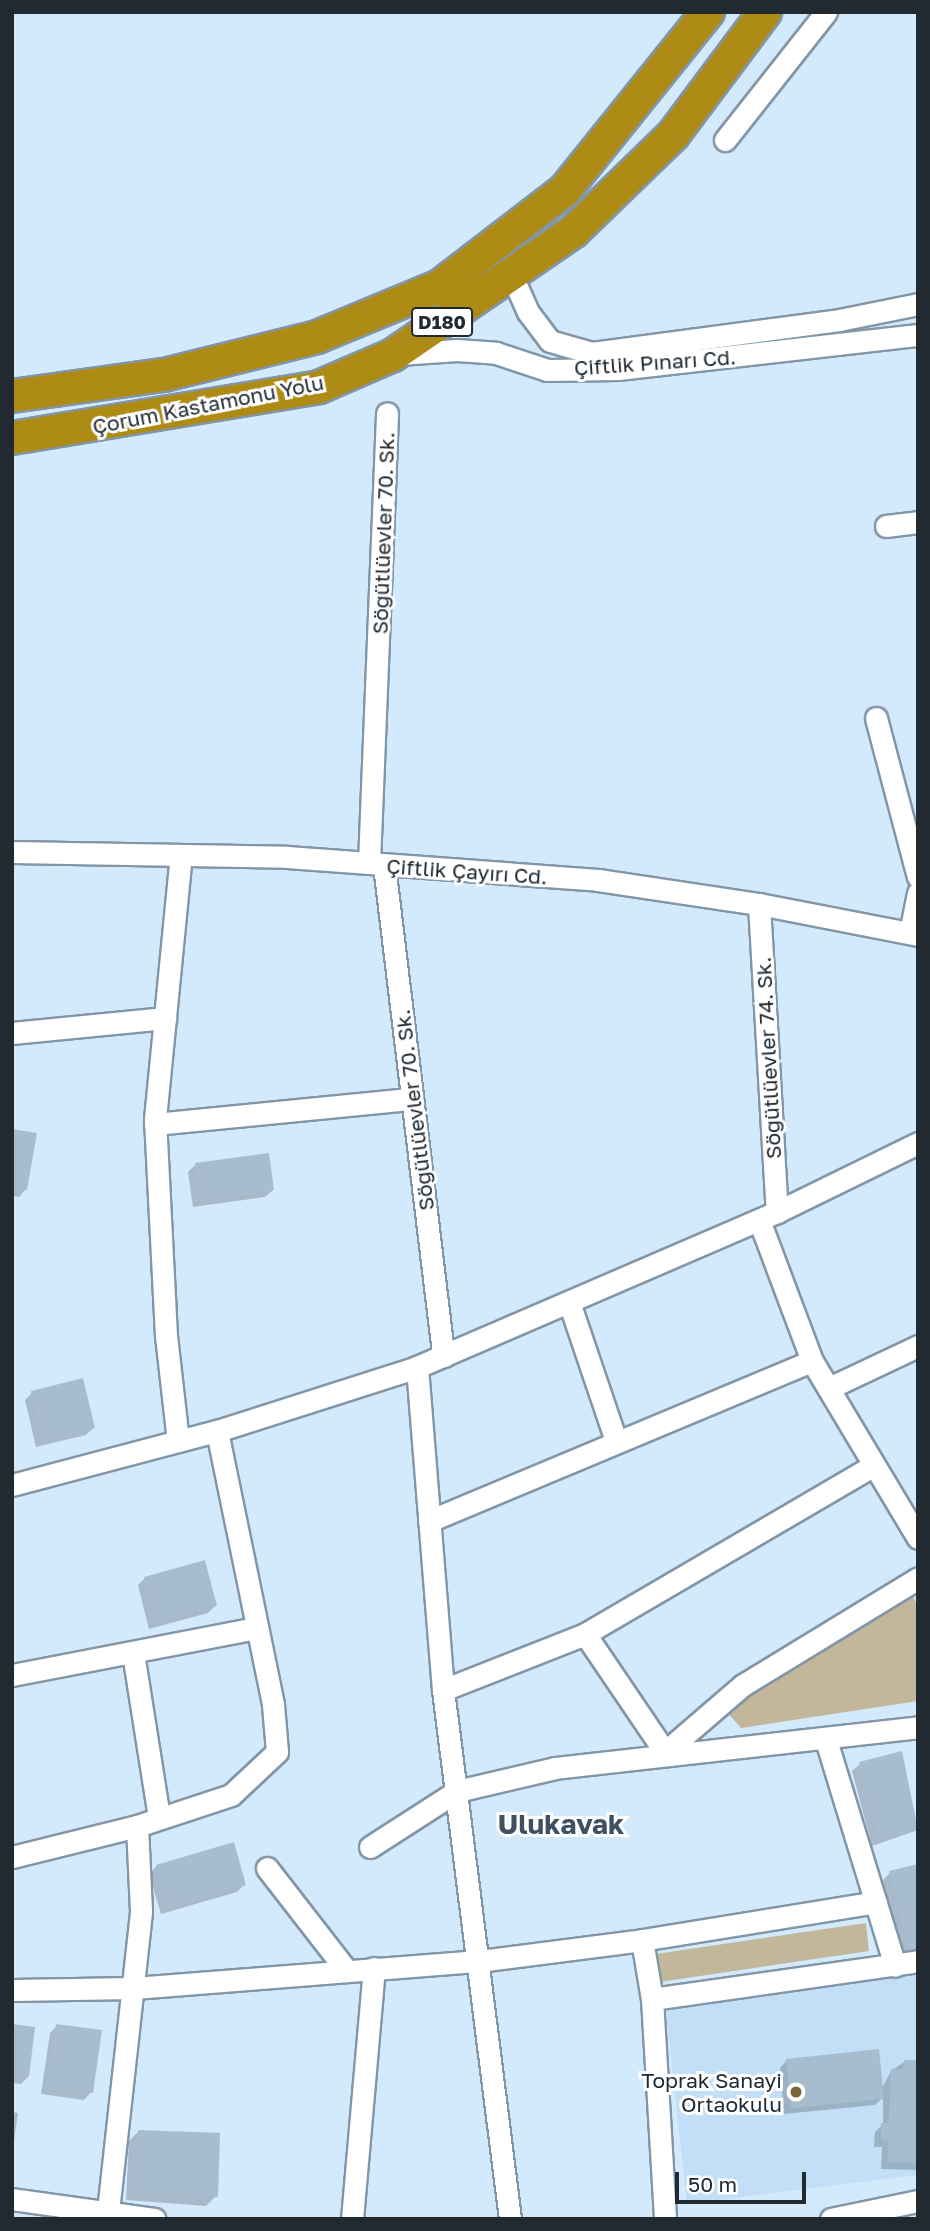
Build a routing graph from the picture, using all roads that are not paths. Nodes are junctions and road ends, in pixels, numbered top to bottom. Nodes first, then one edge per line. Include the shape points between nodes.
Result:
1 (685, 12) edge
2 (708, 12) edge
3 (765, 12) edge
4 (826, 12) edge
5 (627, 115) junction
6 (726, 140) dead end
7 (512, 276) junction
8 (918, 304) edge
9 (918, 335) edge
10 (393, 355) junction
11 (12, 396) edge
12 (387, 413) dead end
13 (12, 439) edge
14 (918, 522) edge
15 (886, 526) dead end
16 (877, 718) dead end
17 (12, 852) edge
18 (181, 855) junction
19 (377, 864) junction
20 (918, 877) edge
21 (918, 893) edge
22 (759, 904) junction
23 (914, 934) edge
24 (165, 1018) junction
25 (12, 1033) edge
26 (412, 1099) junction
27 (155, 1124) junction
28 (918, 1143) edge
29 (768, 1216) junction
30 (569, 1303) junction
31 (918, 1346) edge
32 (443, 1356) junction
33 (812, 1361) junction
34 (417, 1367) junction
35 (829, 1388) junction
36 (217, 1430) junction
37 (178, 1441) junction
38 (616, 1441) junction
39 (874, 1465) junction
40 (12, 1485) edge
41 (429, 1521) junction
42 (918, 1538) edge
43 (918, 1578) edge
44 (255, 1628) junction
45 (585, 1634) junction
46 (133, 1653) junction
47 (12, 1675) edge
48 (443, 1690) junction
49 (918, 1727) edge
50 (826, 1740) junction
51 (665, 1752) junction
52 (457, 1791) junction
53 (159, 1818) junction
54 (137, 1826) junction
55 (370, 1847) dead end
56 (12, 1857) edge
57 (267, 1868) dead end
58 (876, 1902) junction
59 (642, 1941) junction
60 (479, 1961) junction
61 (918, 1961) edge
62 (895, 1966) junction
63 (374, 1968) junction
64 (347, 1971) junction
65 (134, 1988) junction
66 (12, 1990) edge
67 (652, 1999) junction
68 (12, 2199) edge
69 (918, 2201) edge
70 (108, 2211) junction
71 (66, 2213) edge
72 (155, 2219) edge
73 (352, 2219) edge
74 (510, 2219) edge
75 (665, 2219) edge
76 (831, 2219) edge

1 - 5 highway
2 - 5 highway, Çorum Kastamonu Yolu / D180
3 - 7 highway, Çorum Kastamonu Yolu / D180 via 673,135 574,231
4 - 6 street
5 - 11 highway, Çorum Kastamonu Yolu / D180 via 564,191 440,286 317,337 164,375
7 - 8 street, Çiftlik Pınarı Cd. via 528,312 550,341 592,353 839,320
7 - 10 highway, Çorum Kastamonu Yolu / D180
9 - 10 street, Çiftlik Pınarı Cd. via 618,369 547,370 496,353 457,350
10 - 13 highway, Çorum Kastamonu Yolu / D180 via 318,387
12 - 19 street, Söğütlüevler 70. Sk.
14 - 15 street
16 - 20 street via 908,824
17 - 18 street, Çiftlik Çayırı Cd.
18 - 19 street, Çiftlik Çayırı Cd.
18 - 24 street
19 - 22 street, Çiftlik Çayırı Cd. via 598,880
19 - 26 street, Söğütlüevler 70. Sk.
21 - 23 street
22 - 23 street, Çiftlik Çayırı Cd.
22 - 29 street, Söğütlüevler 74. Sk.
24 - 25 street
24 - 27 street
26 - 27 street
26 - 32 street, Söğütlüevler 70. Sk.
27 - 37 street via 166,1336
28 - 29 street
29 - 30 street
29 - 33 street, Söğütlüevler 74. Sk.
30 - 32 street
30 - 38 street
31 - 35 street
32 - 34 street
33 - 35 street, Söğütlüevler 74. Sk.
33 - 38 street
34 - 36 street
34 - 41 street
35 - 39 street, Söğütlüevler 74. Sk.
36 - 37 street
36 - 44 street
37 - 40 street
38 - 41 street
39 - 42 street, Söğütlüevler 74. Sk.
39 - 45 street
41 - 48 street
43 - 51 street via 743,1685
44 - 46 street
44 - 53 street via 273,1704 277,1752 231,1795
45 - 48 street
45 - 51 street
46 - 47 street
46 - 53 street
48 - 52 street
49 - 50 street
50 - 51 street
50 - 58 street
51 - 52 street via 555,1768
52 - 55 street
52 - 60 street
53 - 54 street
54 - 56 street
54 - 65 street via 141,1911
57 - 64 street
58 - 59 street
58 - 62 street
59 - 60 street
59 - 67 street
60 - 63 street
60 - 74 street
61 - 62 street
62 - 67 street
63 - 64 street
63 - 73 street
64 - 65 street
65 - 66 street
65 - 70 street
67 - 75 street
68 - 71 street
69 - 76 street
70 - 71 street
70 - 72 street

